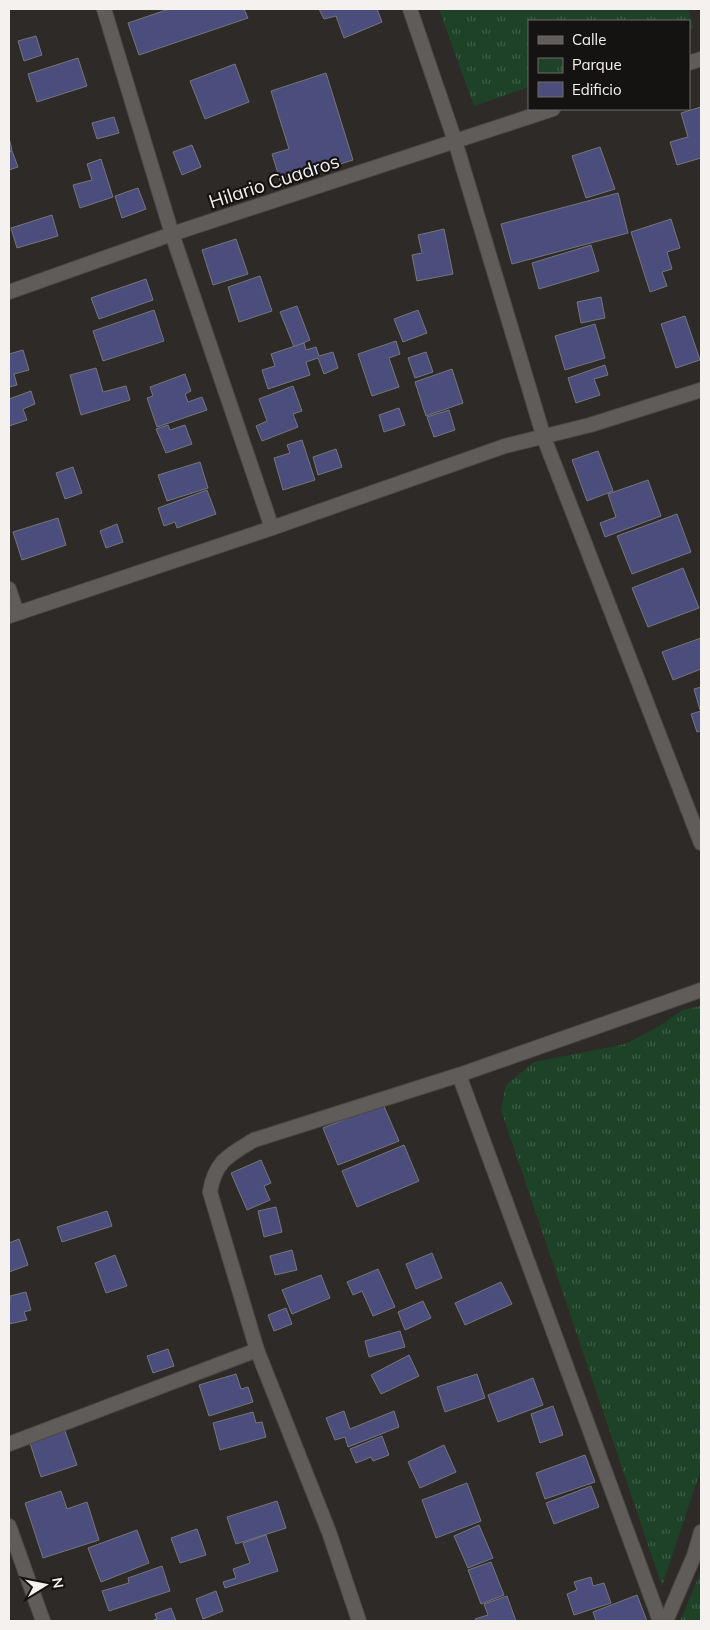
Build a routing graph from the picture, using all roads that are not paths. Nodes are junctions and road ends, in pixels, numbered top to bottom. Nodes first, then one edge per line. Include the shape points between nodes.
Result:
1 (104, 9) edge
2 (410, 9) edge
3 (550, 110) edge
4 (455, 142) junction
5 (172, 234) junction
6 (9, 292) edge
7 (701, 390) edge
8 (544, 438) junction
9 (272, 528) junction
10 (9, 589) edge
11 (13, 615) edge
12 (701, 842) edge
13 (701, 990) edge
14 (459, 1075) junction
15 (257, 1350) junction
16 (9, 1444) edge
17 (9, 1526) edge
18 (701, 1532) edge
19 (43, 1621) edge
20 (359, 1621) edge
21 (660, 1621) edge
22 (666, 1621) edge

1 - 5 street
2 - 4 street
3 - 4 street, Hilario Cuadros
4 - 5 street, Hilario Cuadros
4 - 8 street
5 - 6 street, Hilario Cuadros
5 - 9 street
7 - 8 street
8 - 9 street via 506,446
8 - 12 street
9 - 11 street
10 - 11 street
13 - 14 street
14 - 15 street via 254,1140 225,1157 213,1175 210,1192
14 - 21 street
15 - 16 street
15 - 20 street via 329,1532
17 - 19 street
18 - 22 street

